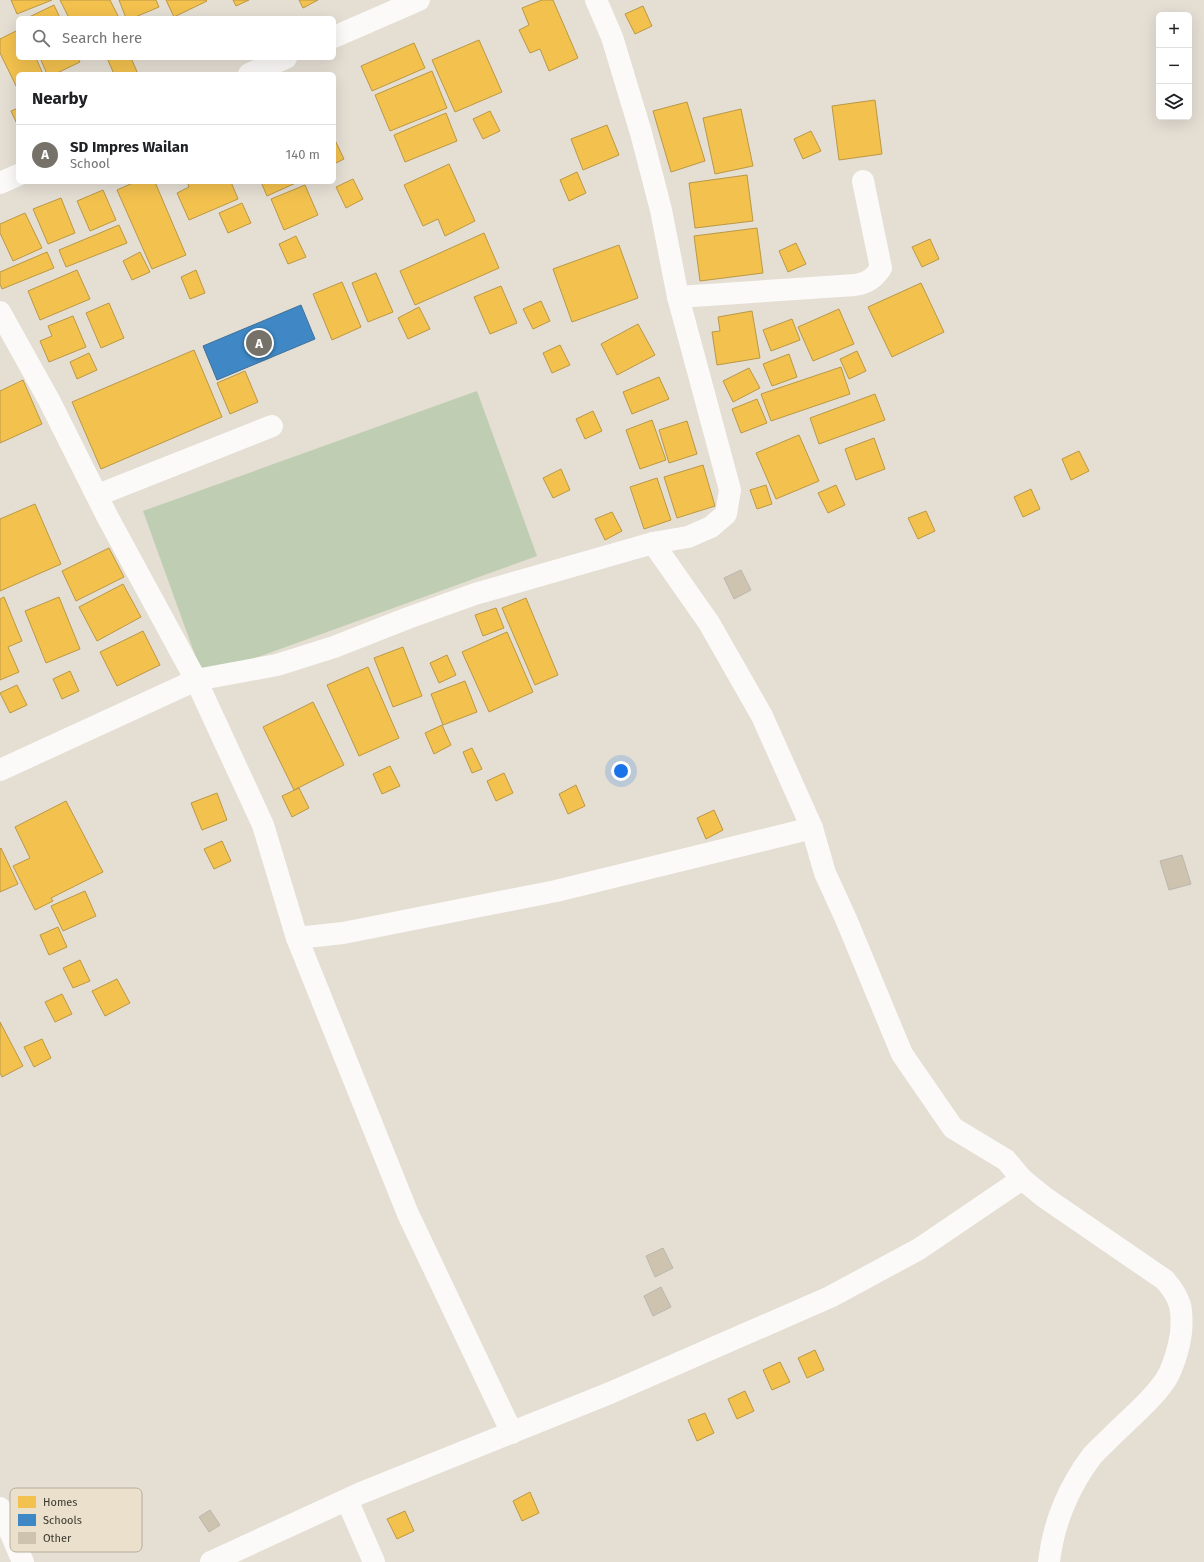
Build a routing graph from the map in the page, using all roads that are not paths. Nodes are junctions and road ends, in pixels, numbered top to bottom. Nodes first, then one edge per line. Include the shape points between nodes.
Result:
1 (419, 0) edge
2 (596, 0) edge
3 (336, 36) edge
4 (281, 60) edge
5 (254, 72) edge
6 (16, 176) edge
7 (864, 181) dead end
8 (0, 183) edge
9 (678, 297) junction
10 (0, 312) edge
11 (272, 426) dead end
12 (98, 495) junction
13 (653, 543) junction
14 (196, 680) junction
15 (0, 770) edge
16 (812, 828) junction
17 (297, 938) junction
18 (1022, 1179) junction
19 (512, 1433) junction
20 (347, 1500) junction
21 (0, 1508) edge
22 (10, 1531) edge
23 (19, 1552) edge
24 (23, 1562) edge
25 (211, 1562) edge
26 (374, 1562) edge
27 (1049, 1562) edge

1 - 3 street
2 - 9 street via 612,37 641,133 661,210
4 - 5 street
6 - 8 street
7 - 9 street via 881,268 875,277 864,284
9 - 13 street via 730,490 726,514 711,527 688,537
10 - 12 street
11 - 12 street
12 - 14 street
13 - 14 street via 475,594 277,665
13 - 16 street via 709,623 762,716
14 - 15 street
14 - 17 street via 263,825
16 - 17 street via 556,891 343,933
16 - 18 street via 824,873 902,1054 954,1128 1006,1160
17 - 19 street via 408,1214
18 - 19 street via 919,1249 830,1297
18 - 27 street via 1044,1197 1165,1280 1181,1305 1182,1316 1179,1347 1168,1375 1152,1396 1093,1455 1074,1483 1060,1514
19 - 20 street
20 - 25 street
20 - 26 street
21 - 22 street
23 - 24 street

